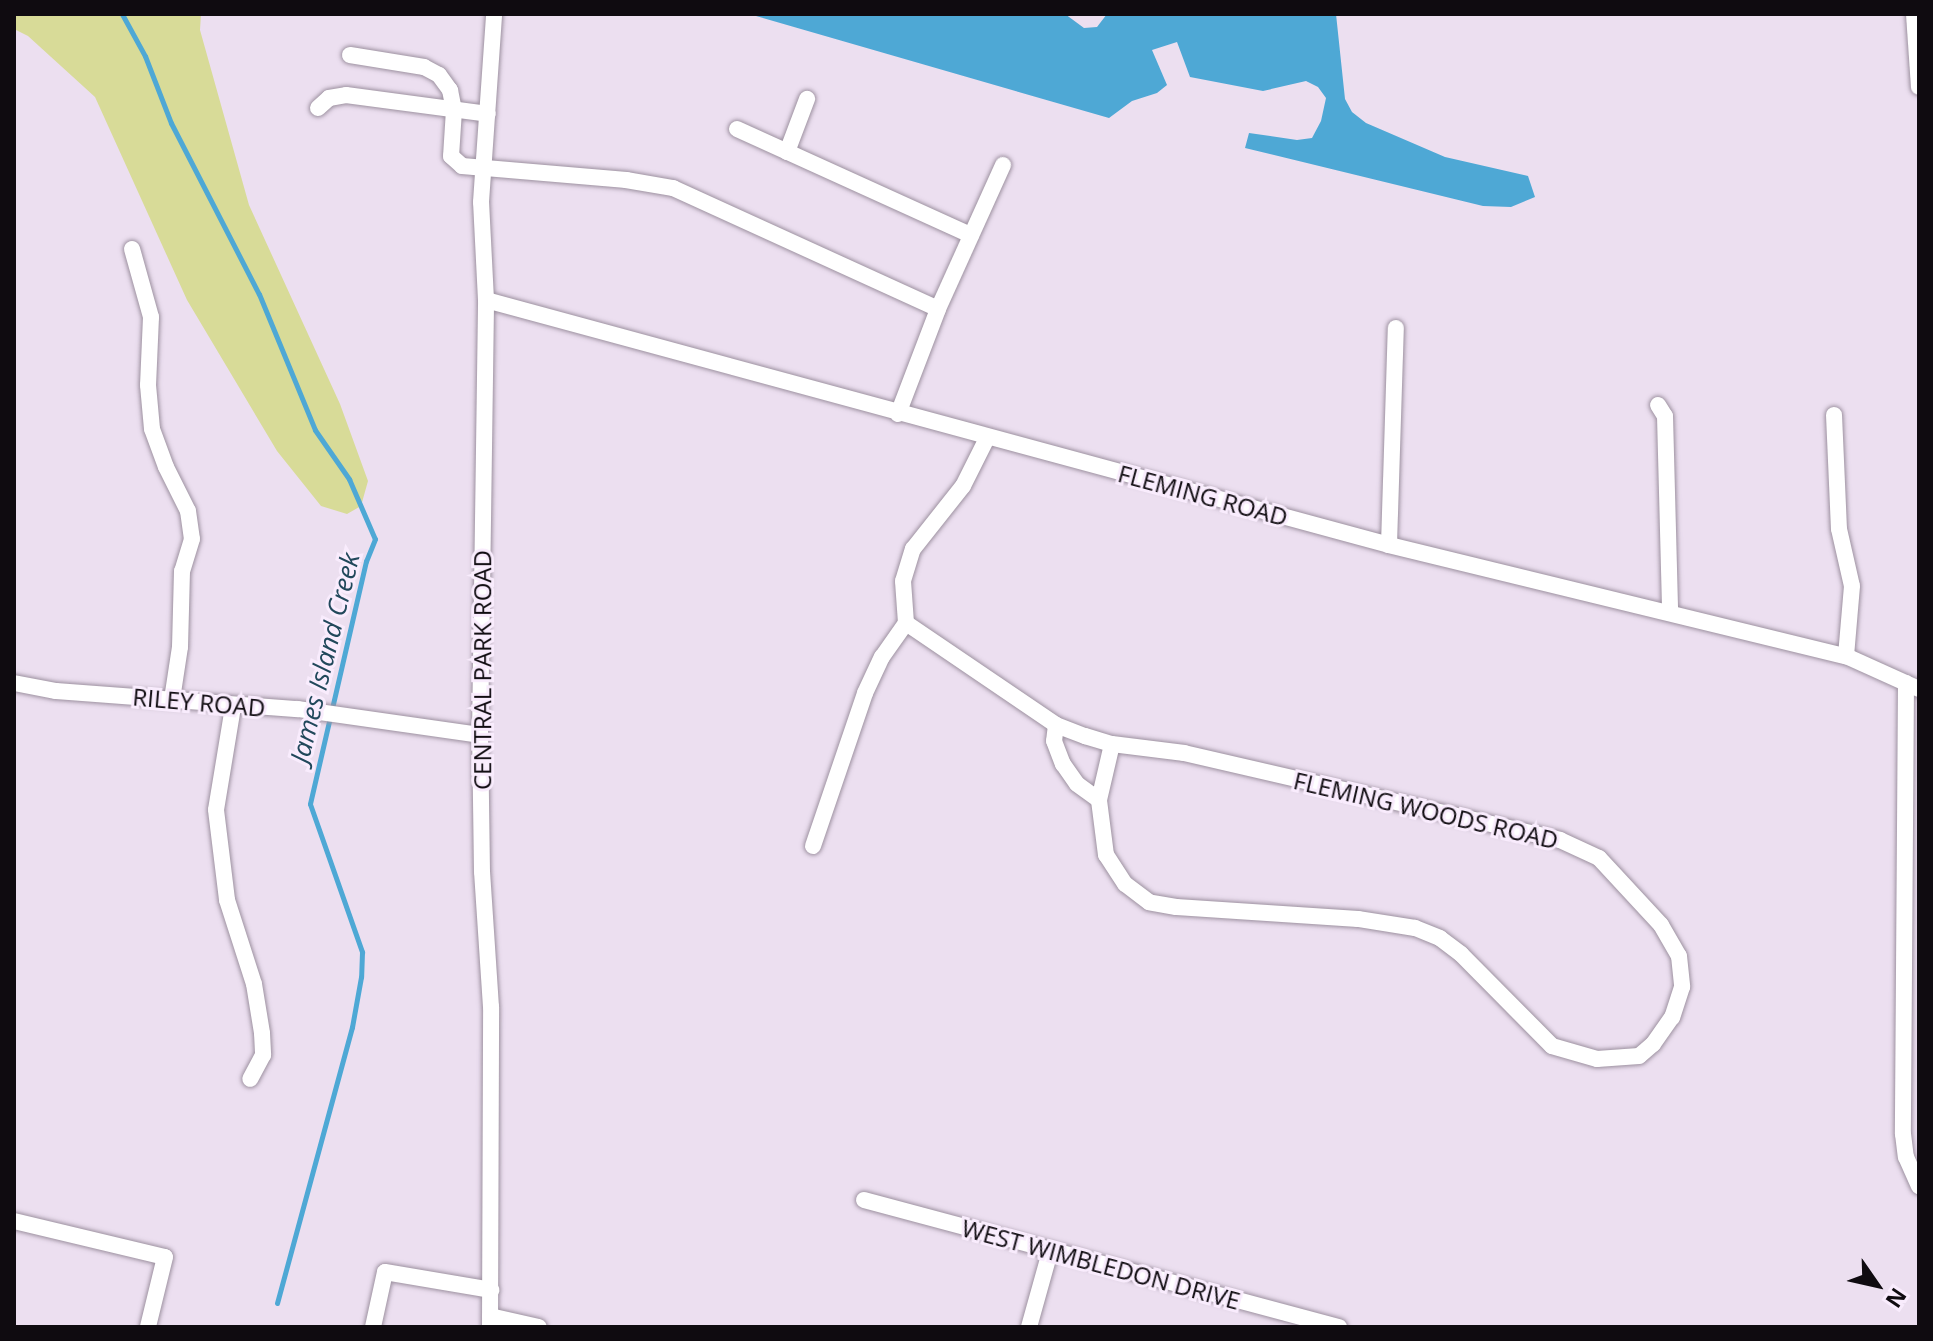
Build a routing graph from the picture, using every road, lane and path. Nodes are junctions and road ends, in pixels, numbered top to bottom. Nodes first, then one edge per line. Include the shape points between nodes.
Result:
1 (494, 14) edge
2 (1914, 14) edge
3 (350, 55) dead end
4 (1919, 87) edge
5 (807, 99) dead end
6 (318, 108) dead end
7 (454, 110) junction
8 (488, 114) junction
9 (737, 129) dead end
10 (787, 152) junction
11 (1003, 165) dead end
12 (483, 167) junction
13 (971, 235) junction
14 (132, 249) dead end
15 (486, 300) junction
16 (938, 309) junction
17 (1396, 328) dead end
18 (1658, 405) dead end
19 (898, 414) junction
20 (1834, 415) dead end
21 (987, 438) junction
22 (1389, 545) junction
23 (1670, 613) junction
24 (906, 623) junction
25 (1846, 656) junction
26 (14, 683) edge
27 (1912, 686) edge
28 (172, 699) junction
29 (233, 707) junction
30 (1056, 725) junction
31 (480, 735) junction
32 (1112, 744) junction
33 (1912, 788) edge
34 (1099, 800) junction
35 (813, 846) dead end
36 (1912, 947) edge
37 (250, 1079) dead end
38 (1911, 1114) edge
39 (1919, 1186) edge
40 (864, 1200) dead end
41 (14, 1221) edge
42 (1050, 1252) junction
43 (491, 1290) junction
44 (490, 1322) edge
45 (150, 1327) edge
46 (373, 1327) edge
47 (539, 1327) edge
48 (1029, 1327) edge
49 (1339, 1327) edge

1 - 8 street, CENTRAL PARK ROAD
2 - 4 street
3 - 7 street via 431,71 450,90
5 - 10 street
6 - 7 street via 329,98 346,95
7 - 8 street
7 - 12 street via 451,156 462,166
8 - 12 street, CENTRAL PARK ROAD
9 - 10 street
10 - 13 street
11 - 13 street
12 - 15 street, CENTRAL PARK ROAD
12 - 16 street via 673,188
13 - 16 street
14 - 28 street via 151,317 152,429 188,511 192,539 182,571
15 - 19 street, FLEMING ROAD
15 - 31 street, CENTRAL PARK ROAD
16 - 19 street
17 - 22 street
18 - 23 street via 1665,416
19 - 21 street, FLEMING ROAD
20 - 25 street via 1839,529 1852,586
21 - 22 street, FLEMING ROAD
21 - 24 street via 963,486 913,549 903,581
22 - 23 street, FLEMING ROAD
23 - 25 street, FLEMING ROAD
24 - 30 street, FLEMING WOODS ROAD
24 - 35 street via 865,693
25 - 27 street, FLEMING ROAD
26 - 28 street, RILEY ROAD
27 - 33 street
28 - 29 street, RILEY ROAD
29 - 31 street, RILEY ROAD via 298,709
29 - 37 street via 216,810 227,900 254,984 262,1033 263,1055
30 - 32 street, FLEMING WOODS ROAD
30 - 34 street via 1054,741 1063,764 1077,784
31 - 43 street, CENTRAL PARK ROAD via 491,1007
32 - 34 street, FLEMING WOODS ROAD
32 - 34 street, FLEMING WOODS ROAD via 1184,753 1545,836 1599,858 1661,925 1679,956 1682,987 1672,1017 1639,1056 1597,1059 1552,1046 1461,954 1415,928 1149,902 1125,884 1106,855
33 - 36 street
36 - 38 street
38 - 39 street via 1906,1157
40 - 42 street, WEST WIMBLEDON DRIVE
41 - 45 street via 165,1257
42 - 48 street
42 - 49 street, WEST WIMBLEDON DRIVE
43 - 44 street, CENTRAL PARK ROAD
43 - 46 street via 385,1272
44 - 47 street

